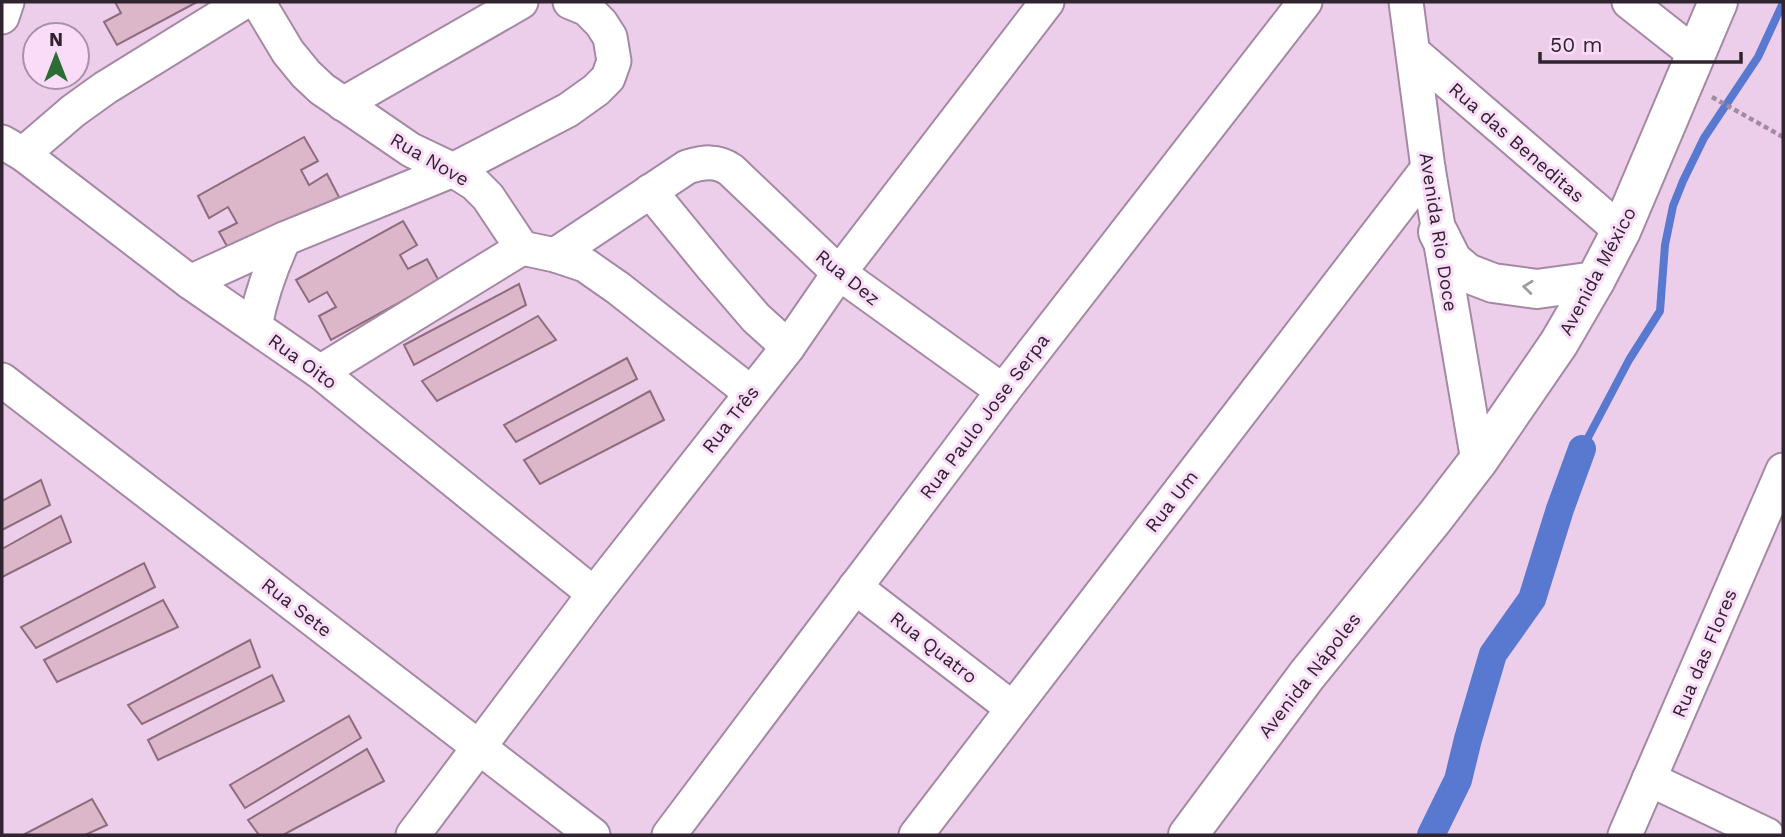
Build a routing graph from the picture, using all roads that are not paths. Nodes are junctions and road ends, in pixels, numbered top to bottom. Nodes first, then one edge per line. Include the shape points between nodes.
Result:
1 (7, 2) edge
2 (244, 2) edge
3 (258, 2) edge
4 (522, 2) edge
5 (570, 2) edge
6 (1047, 2) edge
7 (1305, 2) edge
8 (1406, 2) edge
9 (1629, 2) edge
10 (1718, 2) edge
11 (2, 17) edge
12 (1413, 52) junction
13 (1689, 68) junction
14 (343, 104) junction
15 (12, 148) edge
16 (1428, 168) junction
17 (453, 170) junction
18 (650, 191) junction
19 (1438, 232) junction
20 (1620, 232) junction
21 (284, 239) junction
22 (522, 248) junction
23 (555, 255) junction
24 (839, 273) junction
25 (1595, 281) junction
26 (190, 282) junction
27 (255, 326) junction
28 (788, 347) junction
29 (320, 372) junction
30 (2, 380) edge
31 (1003, 391) junction
32 (751, 393) junction
33 (1478, 461) junction
34 (1783, 470) edge
35 (1435, 517) joint
36 (855, 587) junction
37 (594, 594) junction
38 (1012, 708) junction
39 (479, 747) junction
40 (1649, 779) junction
41 (413, 835) edge
42 (593, 835) edge
43 (669, 835) edge
44 (916, 835) edge
45 (1188, 835) edge
46 (1625, 835) edge
47 (1767, 835) edge

1 - 11 street
2 - 15 street
3 - 14 street, Rua Nove via 306,74
4 - 14 street
5 - 17 street via 587,9 610,37 614,61 608,78 568,110
6 - 24 street, Rua Três
7 - 31 street, Rua Paulo Jose Serpa
8 - 12 street, Avenida Rio Doce
9 - 13 street
10 - 13 main road, Avenida México
12 - 16 street, Avenida Rio Doce
12 - 20 street, Rua das Beneditas
13 - 20 main road, Avenida México
14 - 17 street, Rua Nove via 411,150
15 - 26 street, Rua Oito
16 - 19 street, Avenida Rio Doce
16 - 38 street, Rua Um
17 - 21 street
17 - 22 street, Rua Nove via 488,197
18 - 23 street
18 - 24 street, Rua Dez via 687,167 722,164
18 - 28 street via 756,318
25 -> 19 main road via 1537,289 1493,283 1467,273 1452,260
19 - 33 street, Avenida Rio Doce
20 - 25 main road, Avenida México
21 - 26 street
21 - 27 street
22 - 23 street
22 - 29 street
23 - 32 street via 585,265 607,280
24 - 28 street, Rua Três
24 - 31 street, Rua Dez
25 - 33 main road, Avenida México via 1559,343
26 - 27 street, Rua Oito
27 - 29 street, Rua Oito
28 - 32 street, Rua Três
29 - 37 street, Rua Oito
30 - 39 street, Rua Sete
31 - 36 street, Rua Paulo Jose Serpa
32 - 37 street, Rua Três
33 - 35 main road, Avenida México
34 - 40 street, Rua das Flores
35 - 45 main road, Avenida Nápoles via 1307,675
36 - 38 street, Rua Quatro
36 - 43 street, Rua Paulo Jose Serpa
37 - 39 street, Rua Três
38 - 44 street, Rua Um
39 - 41 street, Rua Três
39 - 42 street, Rua Sete
40 - 46 street, Rua das Flores
40 - 47 street

